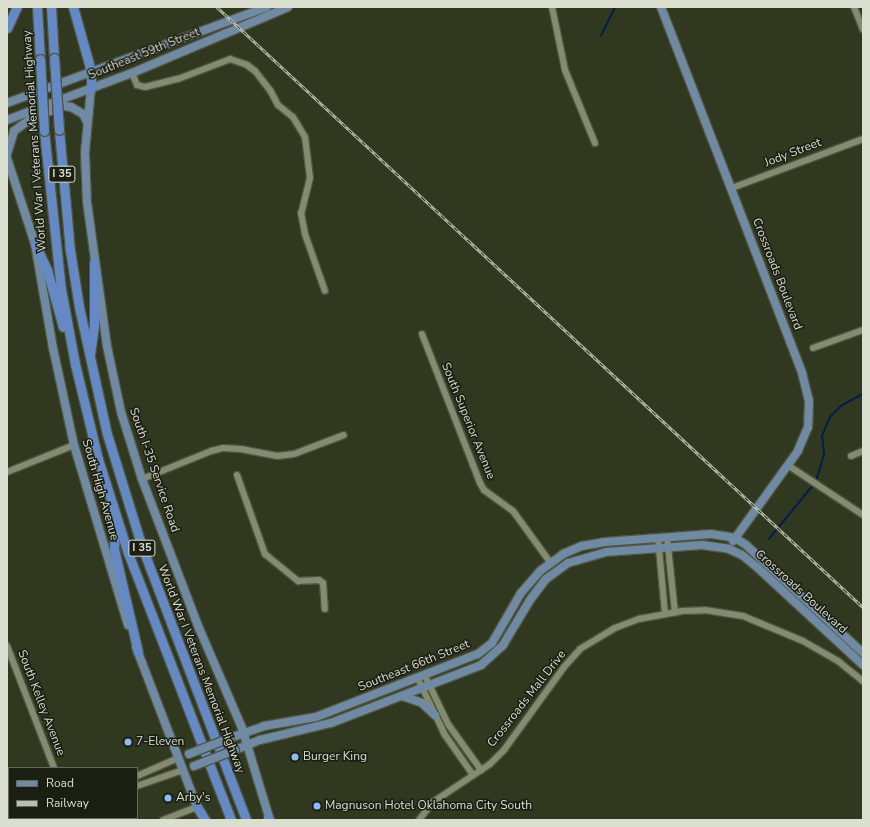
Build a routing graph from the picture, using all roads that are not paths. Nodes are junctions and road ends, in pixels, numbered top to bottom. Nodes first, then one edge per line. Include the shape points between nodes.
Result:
1 (17, 7) edge
2 (37, 7) edge
3 (51, 7) edge
4 (73, 7) edge
5 (267, 7) edge
6 (288, 7) edge
7 (552, 7) edge
8 (661, 7) edge
9 (854, 7) edge
10 (7, 28) edge
11 (863, 29) edge
12 (91, 71) junction
13 (132, 73) junction
14 (91, 88) junction
15 (7, 103) edge
16 (7, 120) edge
17 (87, 122) junction
18 (863, 139) edge
19 (595, 143) dead end
20 (7, 154) edge
21 (7, 158) edge
22 (732, 188) junction
23 (35, 244) junction
24 (94, 262) junction
25 (326, 291) dead end
26 (863, 330) edge
27 (422, 334) dead end
28 (813, 348) dead end
29 (89, 361) junction
30 (75, 364) junction
31 (344, 435) dead end
32 (74, 444) junction
33 (863, 451) edge
34 (851, 456) dead end
35 (789, 466) junction
36 (7, 472) edge
37 (237, 475) dead end
38 (142, 479) junction
39 (863, 515) edge
40 (116, 519) junction
41 (667, 537) junction
42 (658, 538) junction
43 (735, 538) junction
44 (668, 547) junction
45 (659, 548) junction
46 (729, 548) junction
47 (550, 562) junction
48 (325, 609) dead end
49 (675, 613) junction
50 (665, 614) junction
51 (7, 646) edge
52 (138, 652) junction
53 (863, 653) edge
54 (863, 665) edge
55 (422, 677) junction
56 (863, 681) edge
57 (426, 686) junction
58 (402, 696) junction
59 (435, 715) junction
60 (244, 733) junction
61 (247, 746) junction
62 (178, 758) junction
63 (54, 767) edge
64 (183, 770) junction
65 (481, 770) junction
66 (473, 775) junction
67 (138, 776) edge
68 (138, 786) edge
69 (197, 807) junction
70 (269, 819) edge
71 (163, 820) edge
72 (204, 820) edge
73 (231, 820) edge
74 (246, 820) edge
75 (419, 820) edge

1 - 10 highway
2 - 30 highway, World War I Veterans Memorial Highway / I 35, bridge via 44,131 55,246
3 - 29 highway, World War I Veterans Memorial Highway / I 35, bridge via 70,250
4 - 12 highway
5 - 12 main road, Southeast 59th Street
6 - 13 main road, Southeast 59th Street
7 - 19 street via 565,70
8 - 22 main road, Crossroads Boulevard
9 - 11 street
12 - 14 highway
12 - 15 main road, Southeast 59th Street
13 - 14 main road, Southeast 59th Street
13 - 25 street via 137,85 145,87 178,79 230,59 255,71 305,137 310,178 301,213 305,234
14 - 16 main road, Southeast 59th Street
14 - 17 main road, South I-35 Service Road
17 - 20 main road via 77,110 64,106 32,118 14,131
17 - 24 main road, South I-35 Service Road via 85,179
18 - 22 street, Jody Street
21 - 23 main road, South High Avenue
22 - 35 main road, Crossroads Boulevard via 802,373 810,401 805,436
23 - 30 highway via 47,270
23 - 32 main road, South High Avenue via 53,348
24 - 29 highway via 94,327
24 - 38 main road, South I-35 Service Road via 113,378
26 - 28 street
27 - 47 street, South Superior Avenue via 480,483 484,490 513,511
29 - 74 highway, World War I Veterans Memorial Highway / I 35 via 128,509
30 - 40 highway, World War I Veterans Memorial Highway / I 35 via 98,459
31 - 38 street via 294,454 277,456 241,449 211,450
32 - 36 street
32 - 52 main road, South High Avenue via 112,576
33 - 34 street
35 - 39 street
35 - 43 main road, Crossroads Boulevard
37 - 48 street via 265,554 298,581 319,580 323,583
38 - 60 main road, South I-35 Service Road via 206,645
40 - 52 highway via 114,549
40 - 73 highway, World War I Veterans Memorial Highway / I 35
41 - 42 main road, Southeast 66th Street
41 - 43 main road, Southeast 66th Street via 711,534
41 - 44 street
42 - 45 street
42 - 47 main road, Southeast 66th Street via 582,546
43 - 46 main road, Crossroads Boulevard
43 - 53 main road, Crossroads Boulevard via 746,545
44 - 45 main road, Southeast 66th Street
44 - 46 main road, Southeast 66th Street via 702,545
44 - 49 street
45 - 50 street
45 - 57 main road, Southeast 66th Street via 593,554 568,563 539,587 497,653 481,665
46 - 54 main road, Crossroads Boulevard via 758,568
47 - 55 main road, Southeast 66th Street via 522,593 486,649
49 - 50 street, Crossroads Mall Drive
49 - 56 street, Crossroads Mall Drive via 705,610 743,616 774,627 833,658
50 - 65 street, Crossroads Mall Drive via 638,619 615,628 580,649 504,750
51 - 63 street, South Kelley Avenue
52 - 62 main road, South High Avenue
55 - 57 street
55 - 60 main road, Southeast 66th Street via 316,717 264,726
57 - 58 main road, Southeast 66th Street
57 - 59 street
57 - 65 street via 458,742
58 - 59 main road via 422,703
58 - 61 main road, Southeast 66th Street via 331,723 278,735
59 - 66 street via 451,746
60 - 61 main road, South I-35 Service Road
60 - 62 main road, Southeast 66th Street, bridge
61 - 64 main road, Southeast 66th Street, bridge
61 - 70 main road, South I-35 Service Road
62 - 64 main road, South High Avenue
62 - 67 street, Southeast 66th Street
64 - 68 street, Southeast 66th Street
64 - 69 main road, South High Avenue
65 - 66 street, Crossroads Mall Drive
66 - 75 street, Crossroads Mall Drive via 432,802
69 - 71 street
69 - 72 highway

